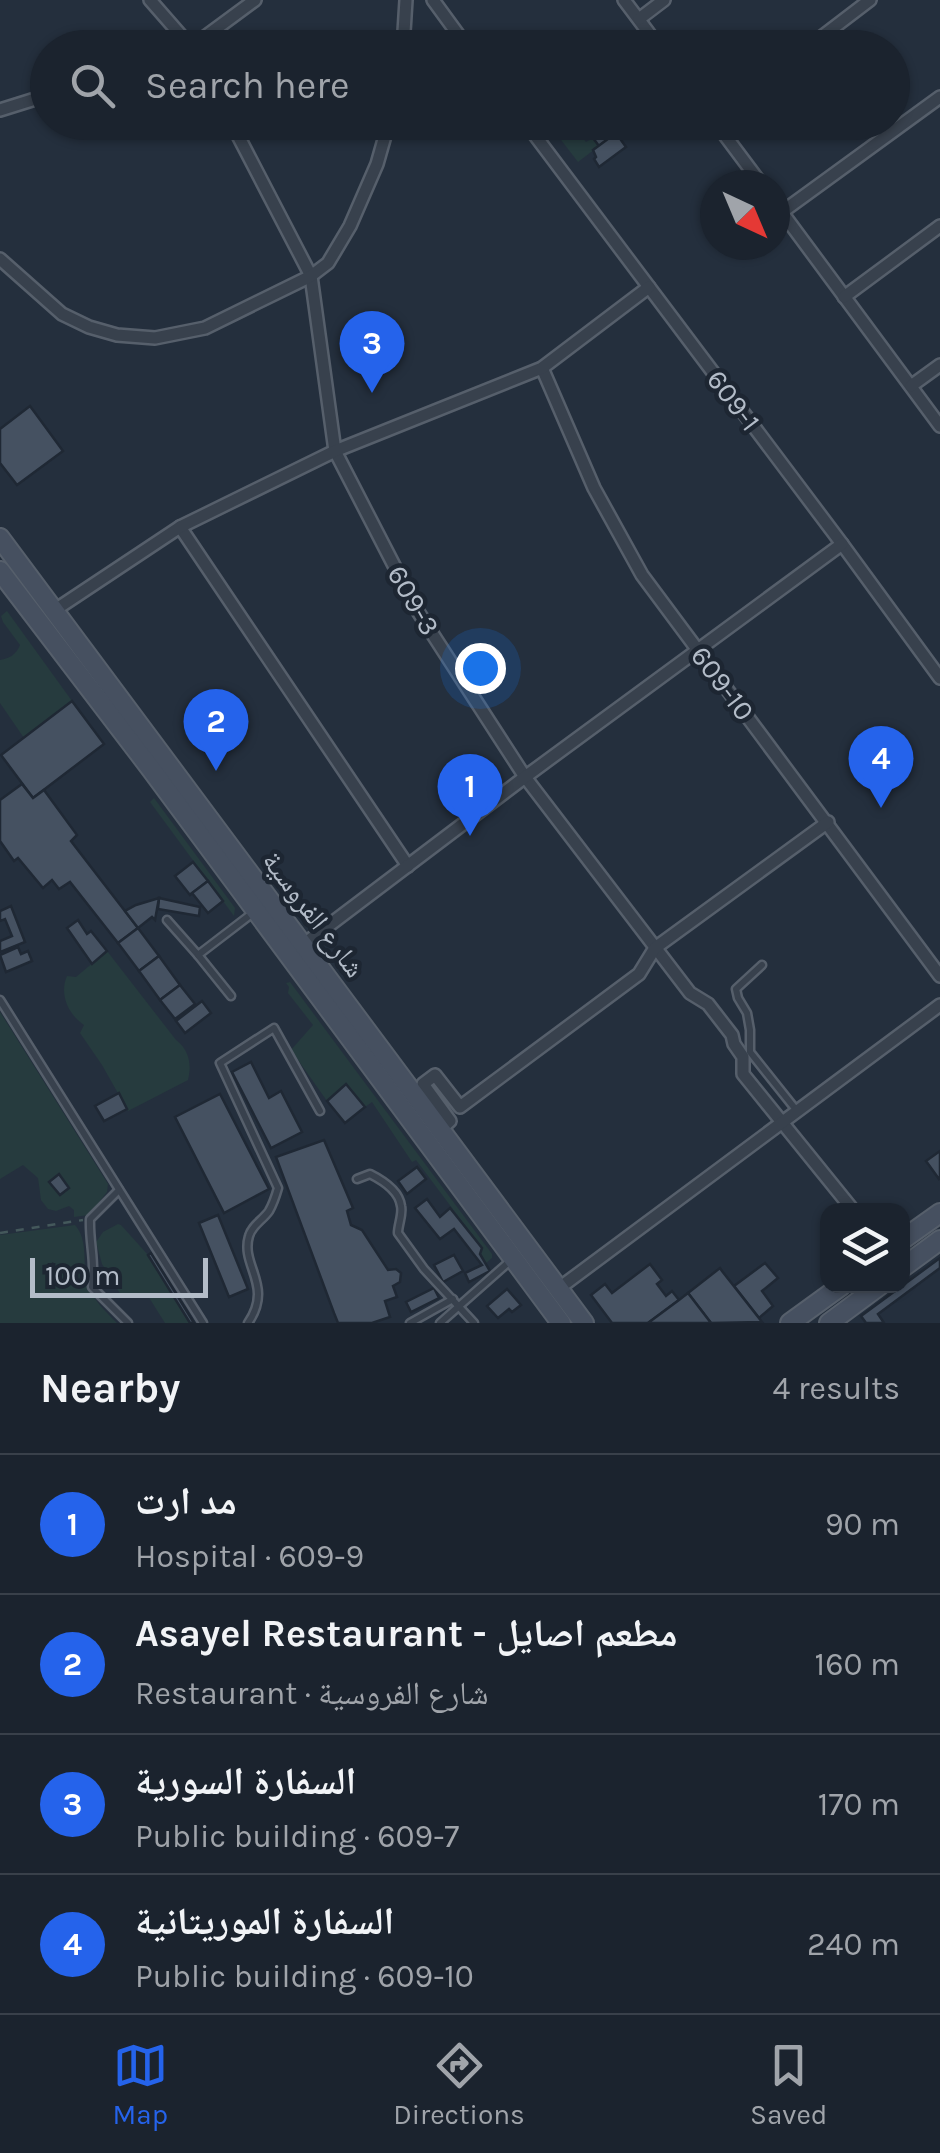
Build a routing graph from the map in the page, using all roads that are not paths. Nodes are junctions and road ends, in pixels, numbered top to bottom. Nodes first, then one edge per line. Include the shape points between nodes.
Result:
1 (150, 0) edge
2 (255, 0) edge
3 (406, 0) edge
4 (432, 0) edge
5 (624, 0) edge
6 (664, 0) edge
7 (870, 0) edge
8 (639, 20) junction
9 (176, 30) edge
10 (214, 30) edge
11 (404, 30) edge
12 (454, 30) edge
13 (646, 30) edge
14 (831, 30) edge
15 (940, 97) edge
16 (30, 101) edge
17 (0, 110) edge
18 (910, 117) edge
19 (240, 140) edge
20 (384, 140) edge
21 (539, 140) edge
22 (728, 140) edge
23 (877, 140) edge
24 (751, 170) edge
25 (790, 199) edge
26 (790, 223) edge
27 (940, 226) edge
28 (0, 260) edge
29 (311, 276) junction
30 (649, 287) junction
31 (844, 297) junction
32 (940, 366) edge
33 (542, 368) junction
34 (911, 386) junction
35 (940, 426) edge
36 (335, 451) junction
37 (180, 527) junction
38 (0, 538) edge
39 (842, 544) junction
40 (0, 571) edge
41 (54, 610) junction
42 (698, 650) junction
43 (940, 678) edge
44 (157, 765) junction
45 (526, 777) junction
46 (828, 822) junction
47 (408, 866) junction
48 (255, 912) junction
49 (168, 920) dead end
50 (303, 945) junction
51 (656, 948) junction
52 (198, 955) junction
53 (762, 966) dead end
54 (940, 976) edge
55 (232, 996) dead end
56 (0, 1000) edge
57 (940, 1005) edge
58 (320, 1111) dead end
59 (798, 1112) junction
60 (783, 1123) junction
61 (441, 1129) junction
62 (357, 1179) dead end
63 (119, 1190) junction
64 (847, 1203) edge
65 (940, 1213) edge
66 (910, 1234) edge
67 (940, 1240) edge
68 (513, 1259) junction
69 (910, 1262) edge
70 (558, 1289) junction
71 (831, 1293) edge
72 (883, 1293) edge
73 (452, 1299) junction
74 (460, 1307) junction
75 (841, 1320) edge
76 (128, 1323) edge
77 (203, 1323) edge
78 (248, 1323) edge
79 (410, 1323) edge
80 (442, 1323) edge
81 (474, 1323) edge
82 (561, 1323) edge
83 (584, 1323) edge
84 (790, 1323) edge

1 - 9 street
2 - 10 street
3 - 11 street
4 - 12 street
5 - 8 street
6 - 8 street
7 - 14 street
8 - 13 street
15 - 18 street
16 - 17 street
19 - 29 street, 609-3
20 - 29 street via 350,226 328,263
21 - 30 street, 609-1
22 - 24 street
23 - 25 street
26 - 31 street
27 - 31 street
28 - 29 street via 62,314 117,335 154,338 205,328
29 - 36 street, 609-3
30 - 33 street
30 - 39 street, 609-1
31 - 34 street
32 - 34 street
33 - 36 street
33 - 42 street, 609-10 via 642,574
34 - 35 street
36 - 37 street
36 - 45 street, 609-3 via 417,610
37 - 41 street
37 - 47 street
38 - 41 street, شارع الفروسية
39 - 42 street
39 - 43 street, 609-1
40 - 44 street, شارع الفروسية
41 - 44 street, شارع الفروسية
42 - 45 street
42 - 46 street, 609-10
44 - 48 street, شارع الفروسية
44 - 50 street, شارع الفروسية
45 - 47 street
45 - 51 street, 609-3
46 - 51 street
46 - 54 street, 609-10
47 - 50 street
48 - 52 lane
48 - 68 street, شارع الفروسية
49 - 52 lane
50 - 61 street, شارع الفروسية
51 - 60 street, 609-3 via 732,1035 744,1074
51 - 61 street via 639,974 460,1107 435,1075 423,1084 450,1121
52 - 55 lane
53 - 59 lane via 736,989 747,1013 750,1052
56 - 63 lane
57 - 59 street
58 - 78 lane via 274,1028 220,1062 278,1188 248,1239 260,1295
59 - 60 street
60 - 64 street, 609-3
60 - 70 street
61 - 70 street, شارع الفروسية
62 - 73 lane via 370,1174 397,1195 398,1233
63 - 76 lane via 90,1219 92,1288
63 - 77 lane
65 - 66 street
67 - 69 street
68 - 74 lane
68 - 82 street, شارع الفروسية
70 - 83 street, شارع الفروسية
71 - 84 street
72 - 75 street
73 - 74 lane
73 - 79 lane
74 - 80 lane
74 - 81 lane

